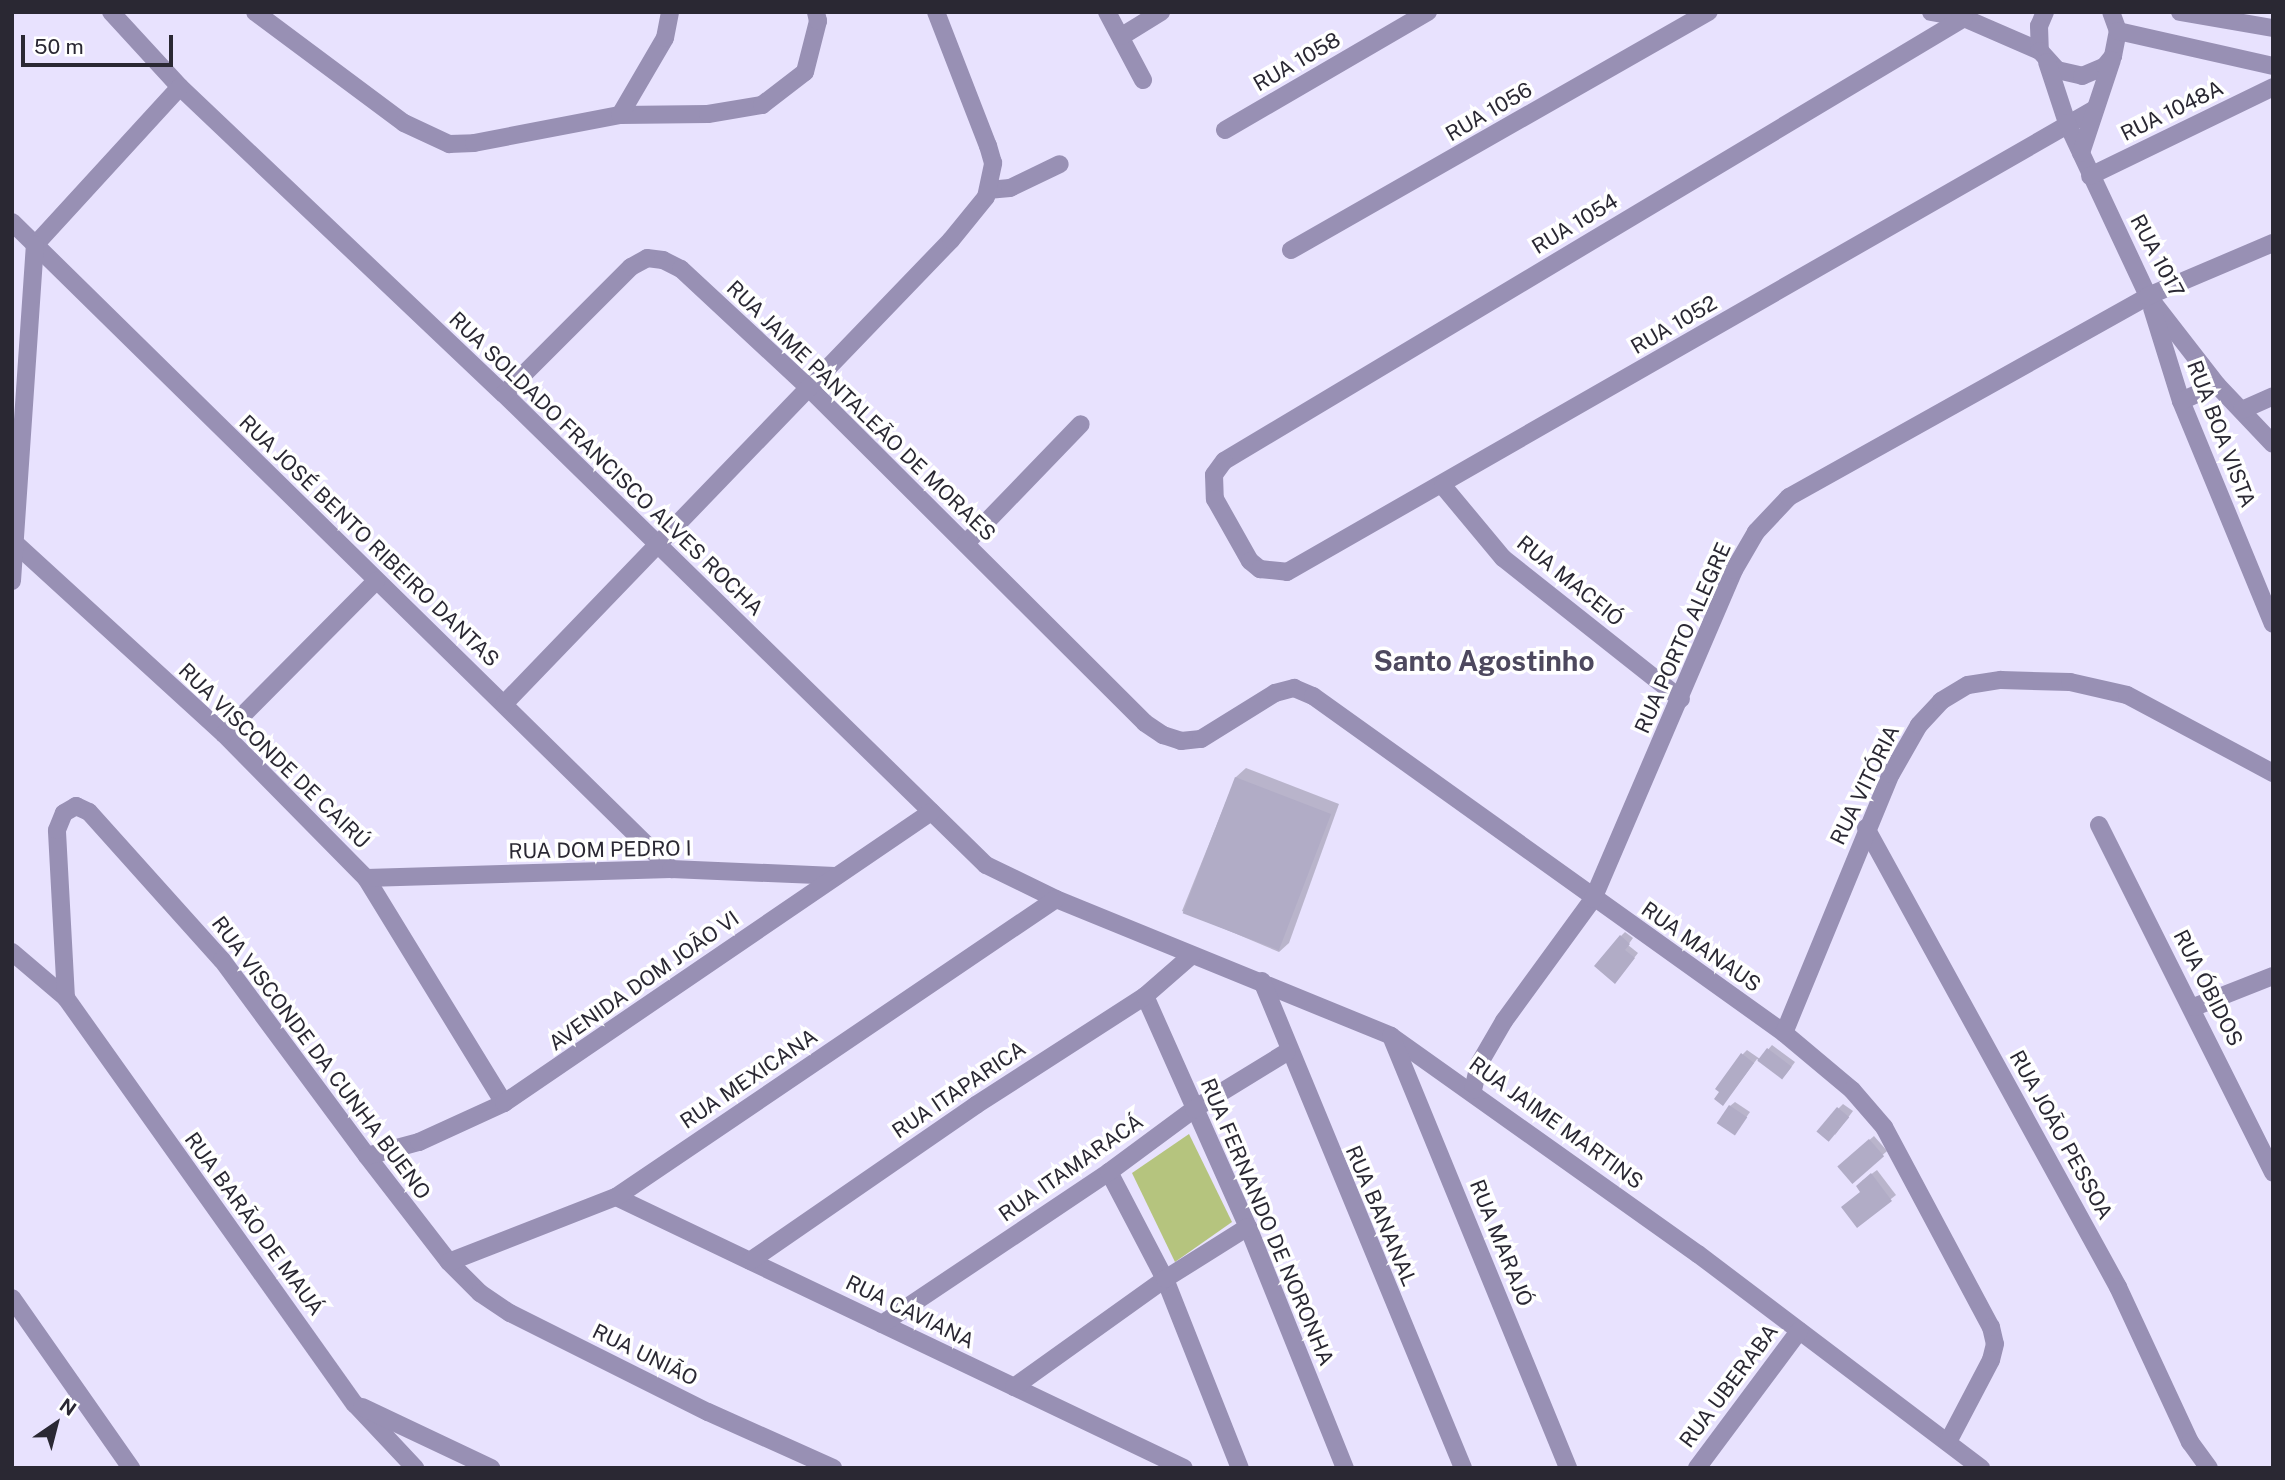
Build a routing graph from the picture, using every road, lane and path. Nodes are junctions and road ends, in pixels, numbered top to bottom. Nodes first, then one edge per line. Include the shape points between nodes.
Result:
1 (111, 12) edge
2 (128, 12) edge
3 (255, 12) edge
4 (670, 12) edge
5 (816, 12) edge
6 (936, 12) edge
7 (1107, 12) edge
8 (1161, 12) edge
9 (1428, 12) edge
10 (1709, 12) edge
11 (1931, 12) edge
12 (2045, 12) edge
13 (2110, 12) edge
14 (2180, 12) edge
15 (2214, 15) edge
16 (1964, 18) junction
17 (2273, 28) edge
18 (2118, 31) junction
19 (1122, 36) junction
20 (139, 41) junction
21 (2044, 56) junction
22 (2113, 56) junction
23 (2273, 66) edge
24 (1143, 80) dead end
25 (180, 87) junction
26 (2273, 87) edge
27 (2095, 108) junction
28 (620, 115) junction
29 (2067, 123) junction
30 (1225, 130) dead end
31 (2081, 153) junction
32 (1060, 164) dead end
33 (2090, 176) junction
34 (988, 190) junction
35 (12, 222) edge
36 (2273, 243) edge
37 (35, 246) junction
38 (1292, 250) dead end
39 (2149, 297) junction
40 (2217, 385) junction
41 (810, 388) junction
42 (504, 394) junction
43 (2273, 396) edge
44 (2180, 401) junction
45 (2242, 410) junction
46 (1081, 424) dead end
47 (2273, 444) edge
48 (1443, 486) junction
49 (966, 543) junction
50 (17, 545) junction
51 (657, 546) junction
52 (1273, 573) joint
53 (12, 581) edge
54 (376, 581) junction
55 (2273, 624) edge
56 (1681, 699) junction
57 (504, 704) junction
58 (224, 734) junction
59 (1181, 741) joint
60 (2273, 773) edge
61 (931, 812) junction
62 (2099, 825) dead end
63 (1866, 828) junction
64 (671, 869) junction
65 (835, 876) junction
66 (366, 878) junction
67 (1056, 899) junction
68 (1593, 899) junction
69 (12, 952) edge
70 (1192, 955) junction
71 (2273, 976) edge
72 (1262, 981) junction
73 (1145, 996) junction
74 (66, 998) junction
75 (2194, 1007) junction
76 (1784, 1033) junction
77 (1391, 1035) junction
78 (1287, 1052) junction
79 (1473, 1090) junction
80 (504, 1103) junction
81 (1194, 1109) junction
82 (367, 1156) junction
83 (1110, 1172) junction
84 (2273, 1173) edge
85 (615, 1197) junction
86 (1248, 1227) junction
87 (750, 1261) junction
88 (449, 1262) junction
89 (1165, 1279) junction
90 (12, 1298) edge
91 (882, 1324) junction
92 (1798, 1331) junction
93 (1014, 1387) junction
94 (355, 1404) junction
95 (1948, 1442) junction
96 (131, 1468) edge
97 (415, 1468) edge
98 (491, 1468) edge
99 (833, 1468) edge
100 (1184, 1468) edge
101 (1240, 1468) edge
102 (1345, 1468) edge
103 (1463, 1468) edge
104 (1568, 1468) edge
105 (1696, 1468) edge
106 (1981, 1468) edge
107 (2208, 1468) edge

1 - 20 street, RUA SOLDADO FRANCISCO ALVES ROCHA
2 - 20 street, RUA SOLDADO FRANCISCO ALVES ROCHA
3 - 28 street via 404,123 449,144
4 - 28 street via 665,38
5 - 28 street via 818,21 805,72 762,105 708,114
6 - 34 street via 993,163
7 - 19 street
8 - 19 street
9 - 30 street, RUA 1058
10 - 38 street, RUA 1056
11 - 16 street
12 - 21 street via 2039,26
13 - 18 street
14 - 15 street
15 - 17 street
16 - 21 street
16 - 52 street, RUA 1054 via 1224,461 1214,475 1215,499 1250,561
18 - 22 street
18 - 23 street
19 - 24 street
20 - 25 street, RUA SOLDADO FRANCISCO ALVES ROCHA
21 - 22 street via 2057,70 2082,76 2105,66
21 - 29 street, RUA 1017
22 - 27 street
25 - 37 street
25 - 42 street, RUA SOLDADO FRANCISCO ALVES ROCHA
26 - 33 street, RUA 1048A
27 - 29 street, RUA 1052
27 - 31 street
29 - 31 street, RUA 1017
29 - 48 street, RUA 1052
31 - 33 street, RUA 1017
32 - 34 street via 1010,188
33 - 39 street, RUA 1017
34 - 41 street via 951,240
35 - 37 street, RUA JOSÉ BENTO RIBEIRO DANTAS
36 - 39 street, RUA PORTO ALEGRE
37 - 50 street
37 - 54 street, RUA JOSÉ BENTO RIBEIRO DANTAS
39 - 40 street, RUA 1017
39 - 44 street, RUA BOA VISTA
39 - 56 street, RUA PORTO ALEGRE via 1788,497 1756,532 1734,570
40 - 44 street
40 - 45 street, RUA 1017
41 - 42 street, RUA JAIME PANTALEÃO DE MORAES via 681,269 646,258 631,267
41 - 49 street, RUA JAIME PANTALEÃO DE MORAES
41 - 51 street
42 - 51 street, RUA SOLDADO FRANCISCO ALVES ROCHA
43 - 45 street
44 - 55 street, RUA BOA VISTA
45 - 47 street, RUA 1017
46 - 49 street
48 - 52 street, RUA 1052 via 1287,572
48 - 56 street, RUA MACEIÓ via 1503,558
49 - 59 street, RUA JAIME PANTALEÃO DE MORAES via 1145,723
50 - 53 street
50 - 58 street, RUA VISCONDE DE CAIRÚ
51 - 57 street
51 - 61 street, RUA SOLDADO FRANCISCO ALVES ROCHA
54 - 57 street, RUA JOSÉ BENTO RIBEIRO DANTAS
54 - 58 street
56 - 68 street, RUA PORTO ALEGRE
57 - 64 street, RUA JOSÉ BENTO RIBEIRO DANTAS
58 - 66 street, RUA VISCONDE DE CAIRÚ
59 - 68 street, RUA MANAUS via 1201,739 1275,693 1294,688 1313,695
60 - 63 street, RUA VITÓRIA via 2127,695 2070,682 2001,680 1968,685 1941,701 1919,725
61 - 65 street, AVENIDA DOM JOÃO VI
61 - 67 street, RUA SOLDADO FRANCISCO ALVES ROCHA via 986,865
62 - 75 street, RUA ÓBIDOS
63 - 76 street, RUA VITÓRIA
63 - 107 street, RUA JOÃO PESSOA via 2118,1287 2190,1442
64 - 65 street, RUA DOM PEDRO I
64 - 66 street, RUA DOM PEDRO I
65 - 80 street, AVENIDA DOM JOÃO VI
66 - 80 street, RUA VISCONDE DE CAIRÚ
67 - 70 street, RUA JAIME MARTINS
67 - 85 street, RUA MEXICANA
68 - 76 street, RUA MANAUS
68 - 79 street, RUA PORTO ALEGRE via 1489,1046
69 - 74 street, RUA BARÃO DE MAUÁ
70 - 72 street, RUA JAIME MARTINS
70 - 73 street, RUA ITAPARICA
71 - 75 street
72 - 77 street, RUA JAIME MARTINS
72 - 78 street, RUA BANANAL
73 - 81 street, RUA FERNANDO DE NORONHA
73 - 87 street, RUA ITAPARICA via 976,1105
74 - 82 street, RUA VISCONDE DA CUNHA BUENO via 57,831 64,813 76,806 89,812 222,960
74 - 94 street, RUA BARÃO DE MAUÁ
75 - 84 street, RUA ÓBIDOS
76 - 95 street, RUA MANAUS via 1852,1090 1884,1127 1992,1326 1992,1360
77 - 79 street, RUA JAIME MARTINS
77 - 104 street, RUA MARAJÓ
78 - 81 street, RUA ITAMARACÁ
78 - 103 street, RUA BANANAL
79 - 92 street, RUA JAIME MARTINS
80 - 82 street, AVENIDA DOM JOÃO VI via 419,1142
81 - 83 street, RUA ITAMARACÁ
81 - 86 street, RUA FERNANDO DE NORONHA
82 - 88 street, RUA VISCONDE DA CUNHA BUENO
83 - 89 street
83 - 91 street, RUA ITAMARACÁ
85 - 87 street, RUA CAVIANA
85 - 88 street, RUA MEXICANA
86 - 89 street
86 - 102 street, RUA FERNANDO DE NORONHA
87 - 91 street, RUA CAVIANA
88 - 99 street, RUA UNIÃO via 480,1293 510,1313 708,1412
89 - 93 street
89 - 101 street
90 - 96 street
91 - 93 street, RUA CAVIANA
92 - 95 street, RUA JAIME MARTINS
92 - 105 street, RUA UBERABA
93 - 100 street, RUA CAVIANA
94 - 97 street, RUA BARÃO DE MAUÁ
94 - 98 street
95 - 106 street, RUA JAIME MARTINS

